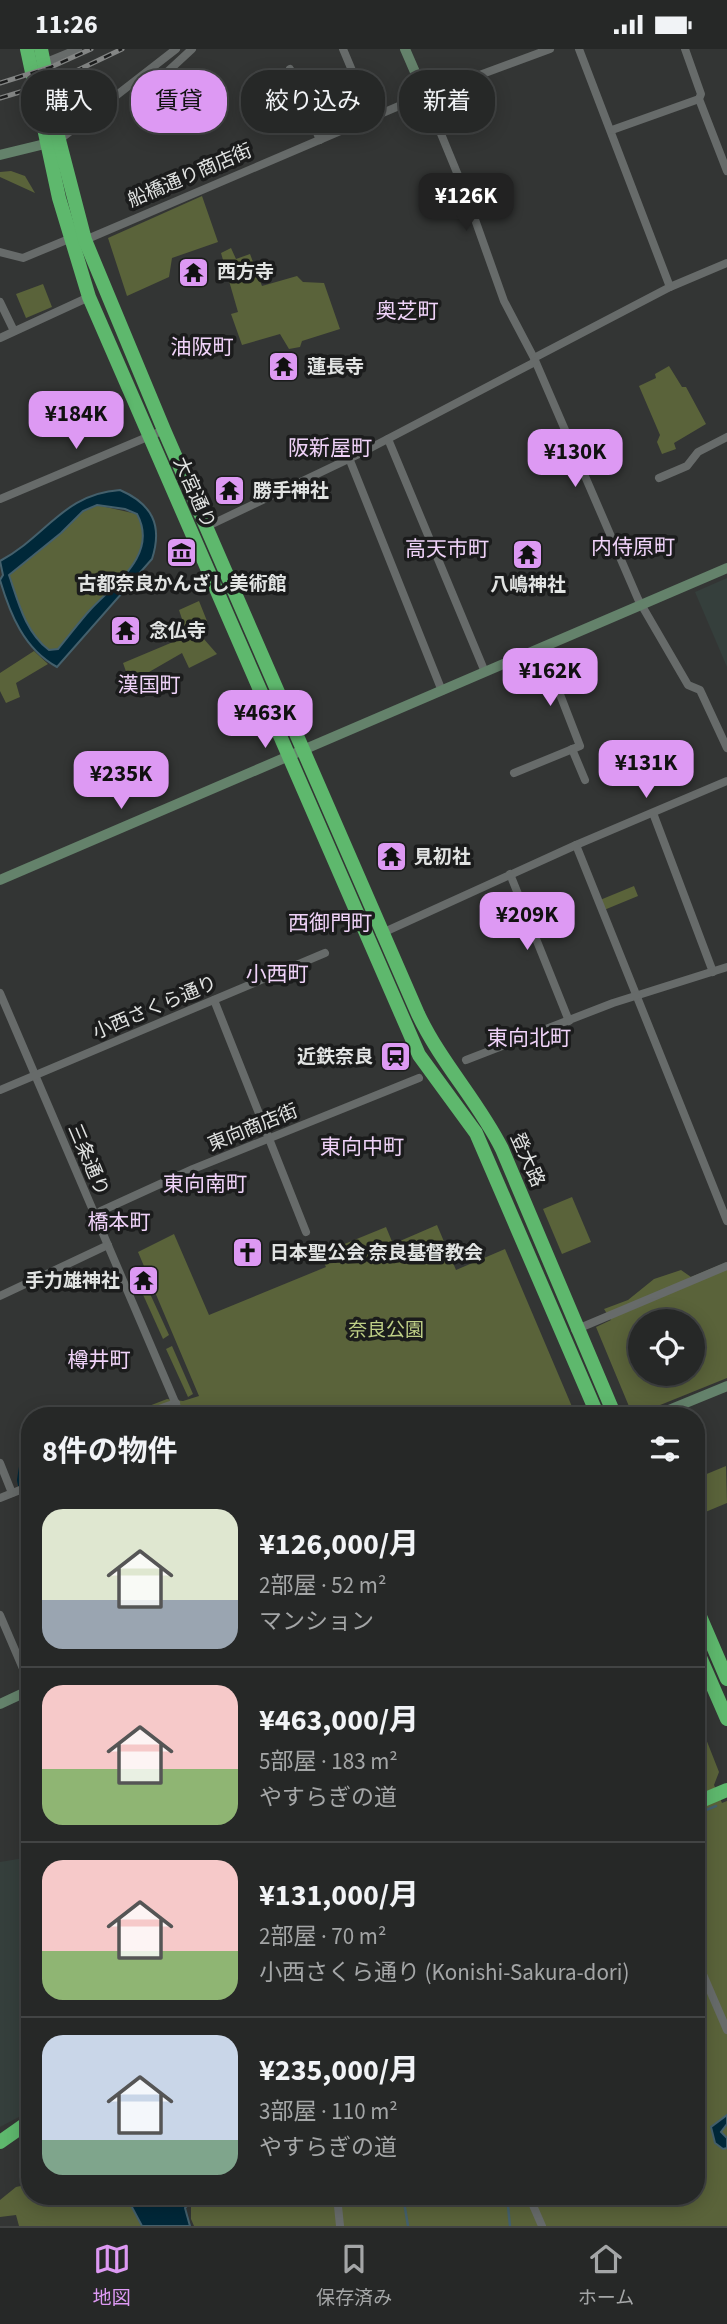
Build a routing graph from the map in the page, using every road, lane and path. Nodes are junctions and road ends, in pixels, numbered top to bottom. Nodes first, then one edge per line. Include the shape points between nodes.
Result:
1 (16, 49) edge
2 (28, 49) edge
3 (78, 49) edge
4 (176, 49) edge
5 (192, 49) edge
6 (343, 49) edge
7 (405, 49) edge
8 (550, 49) edge
9 (579, 49) edge
10 (685, 49) edge
11 (43, 56) edge
12 (290, 69) dead end
13 (152, 70) edge
14 (169, 70) edge
15 (352, 70) edge
16 (414, 70) edge
17 (493, 70) edge
18 (131, 87) edge
19 (699, 99) junction
20 (612, 130) junction
21 (335, 133) edge
22 (441, 133) edge
23 (320, 139) junction
24 (53, 142) junction
25 (0, 155) edge
26 (727, 171) edge
27 (69, 239) junction
28 (85, 240) junction
29 (0, 252) edge
30 (727, 263) edge
31 (670, 287) junction
32 (89, 297) junction
33 (0, 302) edge
34 (14, 331) junction
35 (0, 338) edge
36 (535, 360) junction
37 (164, 430) junction
38 (148, 436) junction
39 (727, 437) edge
40 (388, 439) junction
41 (349, 458) junction
42 (659, 478) dead end
43 (0, 499) edge
44 (208, 526) junction
45 (727, 568) edge
46 (643, 604) junction
47 (542, 648) junction
48 (485, 672) junction
49 (442, 691) junction
50 (727, 748) edge
51 (572, 749) junction
52 (305, 750) junction
53 (289, 757) junction
54 (514, 773) dead end
55 (585, 780) dead end
56 (727, 781) edge
57 (653, 813) junction
58 (576, 845) junction
59 (510, 874) junction
60 (0, 880) edge
61 (376, 936) junction
62 (325, 953) dead end
63 (727, 967) edge
64 (713, 972) junction
65 (0, 993) edge
66 (634, 997) junction
67 (214, 1000) junction
68 (569, 1021) junction
69 (466, 1060) dead end
70 (35, 1076) junction
71 (419, 1077) dead end
72 (0, 1090) edge
73 (269, 1138) junction
74 (502, 1149) junction
75 (487, 1156) junction
76 (101, 1211) dead end
77 (727, 1221) edge
78 (306, 1232) dead end
79 (108, 1245) junction
80 (727, 1266) edge
81 (0, 1296) edge
82 (561, 1329) junction
83 (578, 1330) junction
84 (727, 1386) edge
85 (176, 1403) junction
86 (165, 1407) edge
87 (173, 1407) edge
88 (178, 1407) edge
89 (594, 1407) edge
90 (611, 1407) edge
91 (676, 1407) edge
92 (0, 1463) edge
93 (21, 1489) edge
94 (12, 1493) junction
95 (0, 1498) edge
96 (0, 1615) edge
97 (705, 1628) edge
98 (21, 1666) edge
99 (705, 1669) edge
100 (727, 1679) edge
101 (21, 1693) edge
102 (0, 1704) edge
103 (727, 1719) edge
104 (727, 1790) edge
105 (705, 1799) edge
106 (705, 1979) edge
107 (727, 2030) edge
108 (21, 2127) edge
109 (0, 2142) edge
110 (338, 2205) edge
111 (533, 2205) edge
112 (340, 2226) edge
113 (542, 2226) edge

1 - 2 street
2 - 24 highway, 大宮通り
3 - 11 street
4 - 13 street
5 - 14 street
6 - 15 street
7 - 16 street
8 - 17 street, 船橋通り商店街
9 - 20 street
10 - 19 street
11 - 24 highway, 大宮通り
12 - 23 street
18 - 24 street
19 - 20 street
19 - 26 street
20 - 31 street
21 - 23 street, 船橋通り商店街
22 - 36 street via 503,301
23 - 28 street, 船橋通り商店街
24 - 25 street
24 - 27 highway, 大宮通り
24 - 28 highway, 大宮通り
27 - 29 street via 23,258
27 - 32 highway, 大宮通り
28 - 37 highway, 大宮通り
30 - 31 street
31 - 36 street
32 - 34 street
32 - 38 highway, 大宮通り
33 - 34 street
34 - 35 street
36 - 40 street
36 - 46 street
37 - 38 street
37 - 44 highway, 大宮通り
38 - 43 street
38 - 53 highway, 大宮通り
39 - 42 street via 698,452 687,466
40 - 41 street
40 - 48 street
41 - 44 street
41 - 49 street
44 - 52 highway, 大宮通り
45 - 46 street
46 - 47 street
46 - 50 street via 688,685 701,690
47 - 48 street
47 - 51 street via 580,746
48 - 49 street
49 - 52 street
51 - 54 street
51 - 55 street
52 - 53 street
52 - 61 highway, 大宮通り
53 - 60 street
53 - 61 highway, 大宮通り
56 - 57 street
57 - 58 street
57 - 64 street
58 - 59 street
58 - 66 street
59 - 61 street
59 - 68 street
61 - 74 highway, 登大路 via 434,1048
61 - 75 highway, 登大路 via 419,1055 476,1133
62 - 67 street, 小西さくら通り
63 - 64 street
64 - 66 street
65 - 70 street, 三条通り
66 - 68 street
66 - 77 street
67 - 70 street, 小西さくら通り
67 - 73 street
68 - 69 street
70 - 72 street, 小西さくら通り
70 - 79 street, 三条通り
71 - 73 street, 東向商店街
73 - 76 street, 東向商店街
73 - 78 street
74 - 75 highway
74 - 83 highway, 登大路
75 - 82 highway, 登大路
79 - 81 street
79 - 85 street, 三条通り
80 - 83 street
82 - 83 street
82 - 89 highway, 登大路
83 - 90 highway, 登大路
84 - 91 street
85 - 86 street
85 - 87 street
85 - 88 street, 三条通り
92 - 94 street
93 - 94 street
94 - 95 street
96 - 98 street
97 - 100 highway
99 - 103 highway
101 - 102 street
104 - 105 highway
106 - 107 street
108 - 109 highway
110 - 112 street
111 - 113 street

